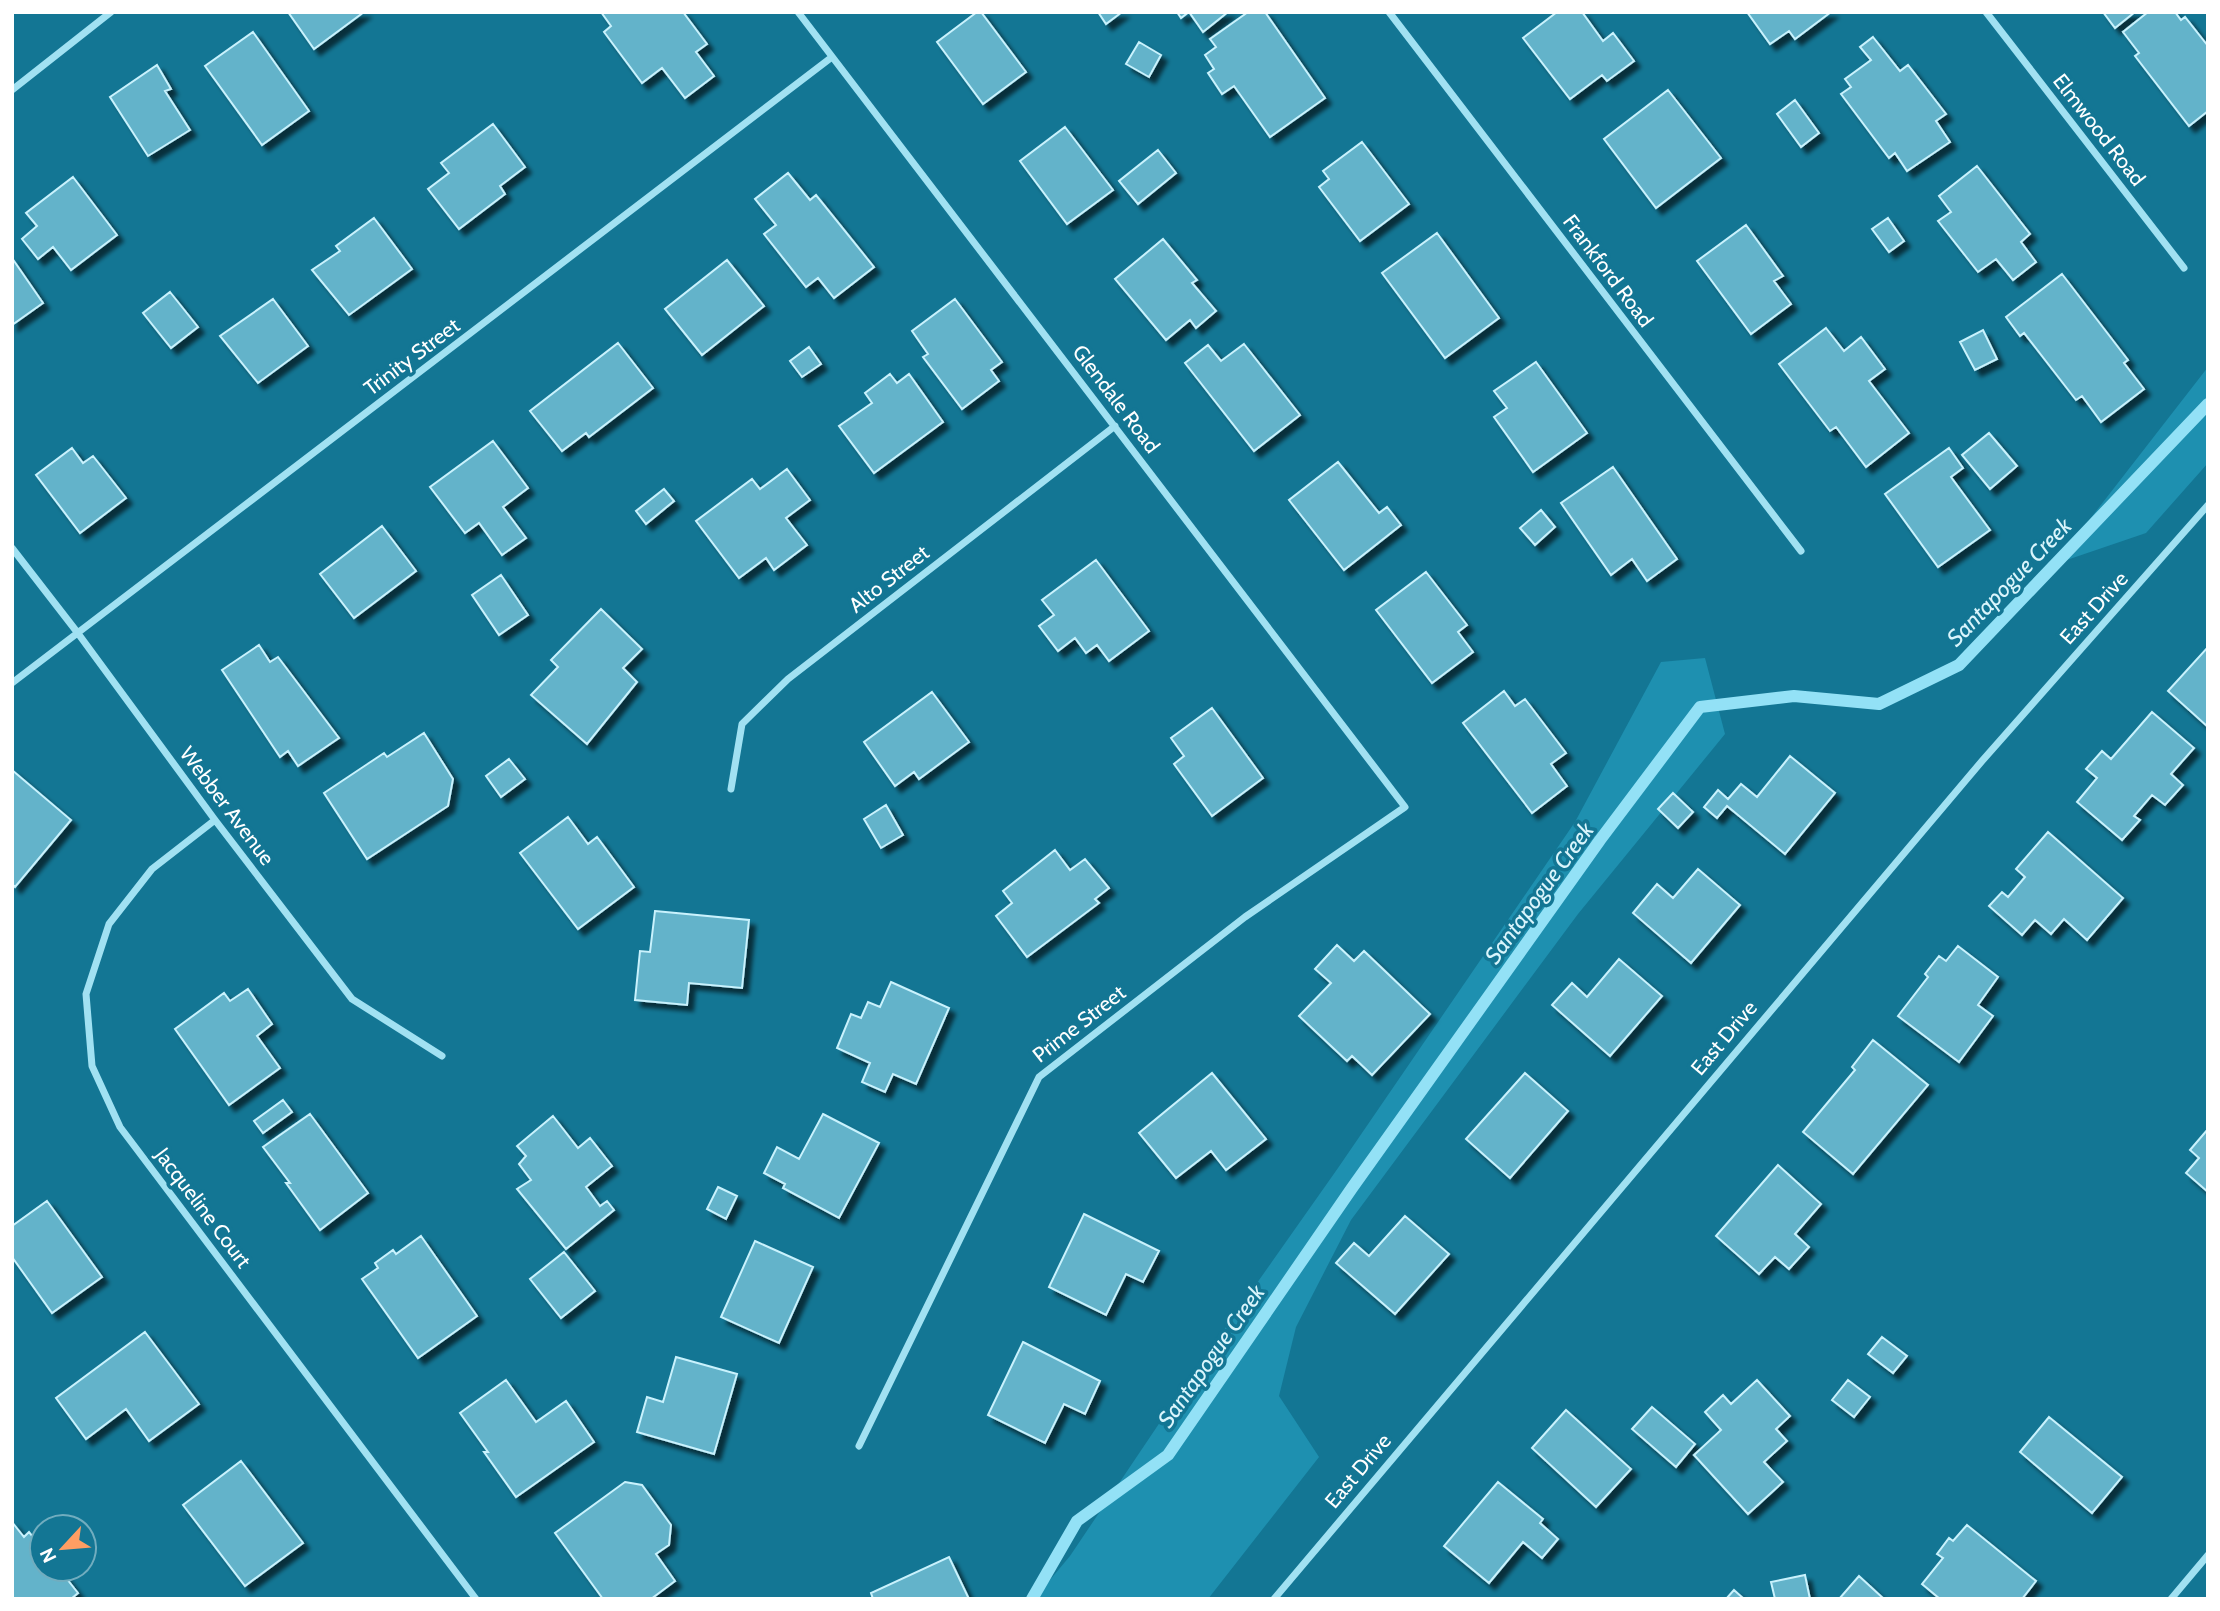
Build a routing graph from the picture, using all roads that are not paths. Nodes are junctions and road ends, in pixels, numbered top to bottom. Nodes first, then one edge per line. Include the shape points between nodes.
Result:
1 (111, 12) edge
2 (798, 12) edge
3 (1389, 12) edge
4 (1986, 12) edge
5 (832, 57) junction
6 (12, 90) edge
7 (2184, 268) dead end
8 (1115, 426) junction
9 (2208, 505) edge
10 (12, 548) edge
11 (1801, 551) dead end
12 (77, 632) junction
13 (12, 683) edge
14 (731, 789) dead end
15 (1405, 807) joint
16 (215, 820) junction
17 (442, 1056) dead end
18 (859, 1446) dead end
19 (2208, 1555) edge
20 (476, 1599) edge
21 (1274, 1599) edge
22 (2171, 1599) edge

1 - 6 street
2 - 5 street, Glendale Road
3 - 11 street, Frankford Road
4 - 7 street, Elmwood Road
5 - 8 street, Glendale Road
5 - 12 street, Trinity Street
8 - 14 street, Alto Street via 788,679 741,724
8 - 15 street, Glendale Road
9 - 21 street, East Drive via 1982,761
10 - 12 street, Webber Avenue
12 - 13 street, Trinity Street
12 - 16 street, Webber Avenue
15 - 18 street, Prime Street via 1245,917 1039,1077
16 - 17 street, Webber Avenue via 352,999
16 - 20 street, Jacqueline Court via 152,869 109,923 86,993 92,1066 120,1127
19 - 22 street

